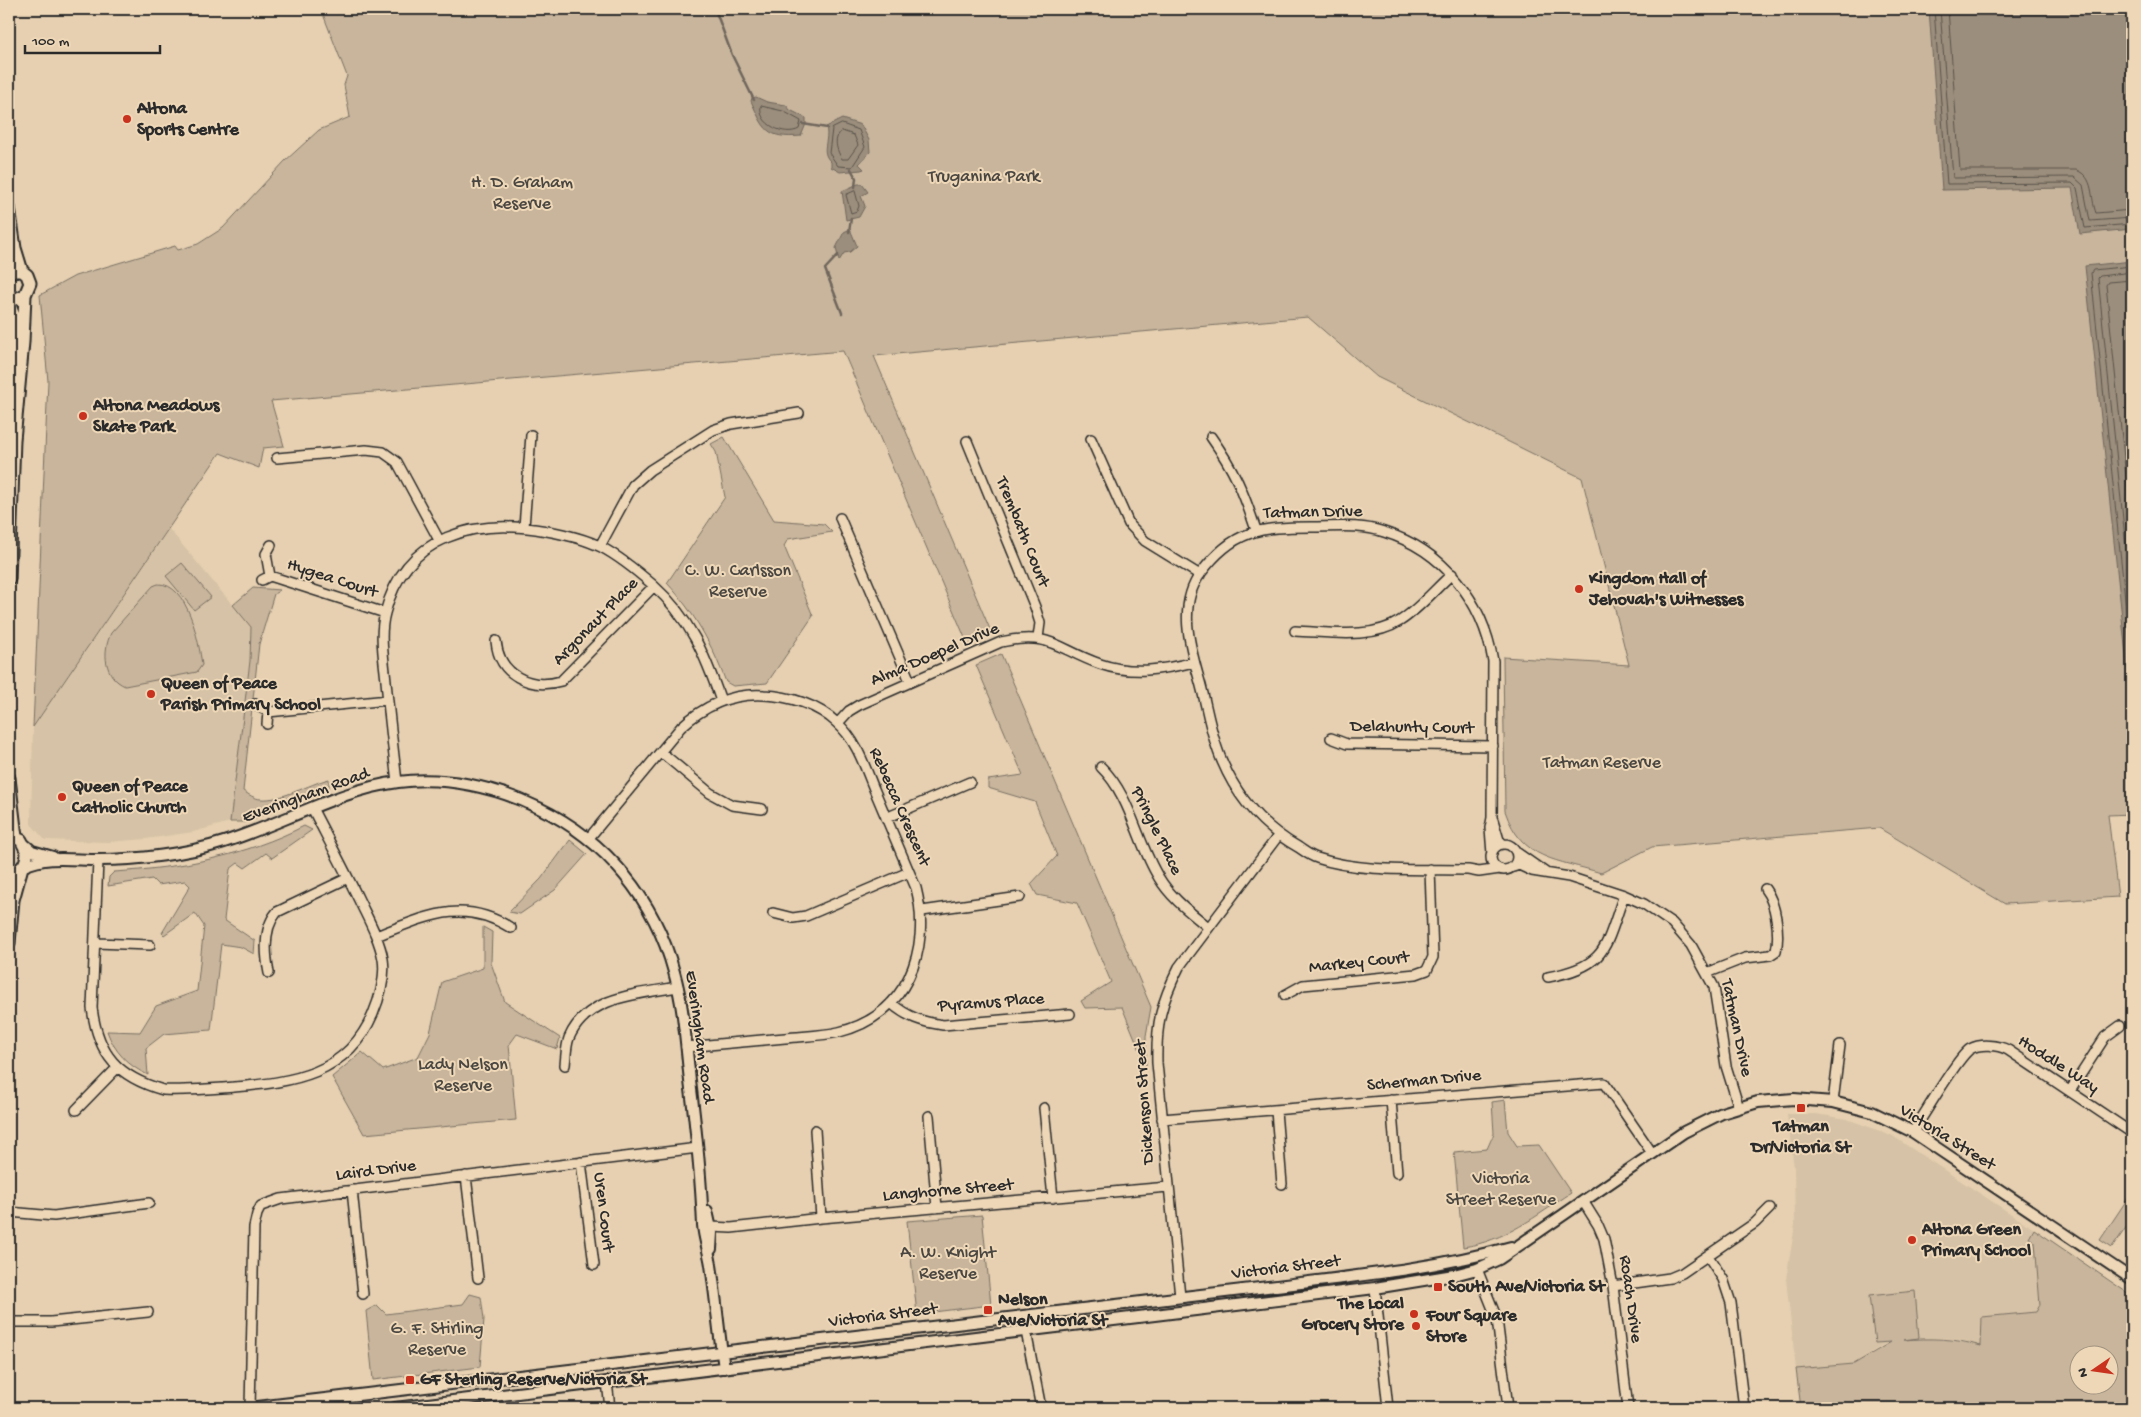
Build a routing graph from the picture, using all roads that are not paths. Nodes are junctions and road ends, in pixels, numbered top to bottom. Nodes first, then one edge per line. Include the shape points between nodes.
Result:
1 (9, 207) edge
2 (9, 270) edge
3 (22, 271) junction
4 (25, 295) junction
5 (9, 297) edge
6 (9, 303) edge
7 (799, 413) dead end
8 (531, 435) dead end
9 (1211, 437) dead end
10 (1091, 439) dead end
11 (14, 440) junction
12 (967, 441) dead end
13 (278, 458) dead end
14 (840, 518) dead end
15 (524, 526) junction
16 (1256, 530) junction
17 (439, 540) junction
18 (272, 545) dead end
19 (600, 546) junction
20 (1452, 574) junction
21 (1200, 575) junction
22 (9, 578) edge
23 (654, 586) junction
24 (385, 612) junction
25 (1295, 631) dead end
26 (1038, 638) junction
27 (496, 641) dead end
28 (1194, 662) junction
29 (910, 681) junction
30 (388, 700) junction
31 (721, 700) junction
32 (255, 704) dead end
33 (268, 712) junction
34 (838, 723) junction
35 (267, 724) dead end
36 (1331, 738) dead end
37 (1493, 746) junction
38 (661, 752) junction
39 (1101, 766) dead end
40 (9, 778) edge
41 (397, 782) junction
42 (970, 782) dead end
43 (312, 808) junction
44 (762, 809) dead end
45 (886, 818) junction
46 (1492, 818) junction
47 (1278, 836) junction
48 (589, 838) junction
49 (17, 839) edge
50 (1503, 844) junction
51 (1516, 852) junction
52 (1492, 856) junction
53 (56, 858) junction
54 (98, 860) junction
55 (1513, 866) junction
56 (23, 867) junction
57 (1430, 869) junction
58 (1500, 869) junction
59 (1468, 870) junction
60 (909, 872) junction
61 (9, 873) edge
62 (1546, 873) junction
63 (348, 878) junction
64 (1765, 889) dead end
65 (1624, 895) junction
66 (1020, 896) dead end
67 (922, 911) junction
68 (773, 913) dead end
69 (1208, 927) junction
70 (511, 928) dead end
71 (376, 936) junction
72 (9, 943) edge
73 (96, 943) junction
74 (150, 945) dead end
75 (269, 973) dead end
76 (1707, 973) junction
77 (1548, 977) dead end
78 (678, 987) junction
79 (1285, 995) dead end
80 (891, 1003) junction
81 (1070, 1014) dead end
82 (2120, 1026) dead end
83 (1840, 1045) dead end
84 (686, 1047) junction
85 (565, 1065) dead end
86 (117, 1068) junction
87 (2070, 1091) junction
88 (1391, 1100) junction
89 (1833, 1102) junction
90 (1044, 1108) dead end
91 (1739, 1108) junction
92 (76, 1110) dead end
93 (1276, 1110) junction
94 (929, 1116) dead end
95 (1162, 1119) junction
96 (815, 1130) dead end
97 (1913, 1132) junction
98 (2132, 1133) edge
99 (698, 1148) junction
100 (1652, 1153) junction
101 (581, 1162) junction
102 (1397, 1173) dead end
103 (466, 1176) junction
104 (1282, 1184) dead end
105 (1168, 1187) junction
106 (352, 1190) junction
107 (1053, 1198) junction
108 (1582, 1201) junction
109 (149, 1203) dead end
110 (937, 1208) junction
111 (1770, 1208) dead end
112 (9, 1212) edge
113 (821, 1218) junction
114 (709, 1230) junction
115 (1519, 1245) junction
116 (1708, 1256) junction
117 (1472, 1258) junction
118 (594, 1265) dead end
119 (1477, 1268) junction
120 (1372, 1274) junction
121 (478, 1278) dead end
122 (2132, 1279) edge
123 (1613, 1286) junction
124 (1375, 1288) junction
125 (363, 1294) dead end
126 (1180, 1297) junction
127 (148, 1312) dead end
128 (1182, 1313) junction
129 (1022, 1316) junction
130 (9, 1322) edge
131 (1025, 1331) junction
132 (722, 1352) junction
133 (605, 1365) junction
134 (724, 1368) junction
135 (607, 1382) junction
136 (250, 1408) edge
137 (395, 1408) edge
138 (610, 1408) edge
139 (1040, 1408) edge
140 (1388, 1408) edge
141 (1508, 1408) edge
142 (1628, 1408) edge
143 (1744, 1408) edge

1 - 3 main road
2 - 3 main road
3 - 4 main road via 30,284
4 - 5 main road
4 - 11 main road
6 - 11 main road via 14,316 11,370
7 - 19 street via 713,430 650,470 633,485
8 - 15 street
9 - 16 street via 1232,467
10 - 21 street via 1129,524 1145,540
11 - 22 main road
12 - 26 street, Trembath Court via 1035,607 1040,623
13 - 17 street via 366,450 391,455
14 - 29 street
15 - 17 street via 486,526 460,531
15 - 19 street
16 - 20 street, Tatman Drive via 1278,526 1360,527 1384,532 1409,542
16 - 21 street, Tatman Drive via 1221,548
17 - 24 street via 404,570
18 - 24 street, Hygea Court via 266,554 266,578
19 - 23 street via 626,562
20 - 25 street via 1402,620 1388,627 1375,631
20 - 37 street, Tatman Drive via 1476,606 1489,638 1493,661
21 - 28 street, Tatman Drive via 1191,592 1188,610 1188,632
23 - 27 street, Argonaut Place via 561,681 540,683 510,674 500,658
23 - 31 street via 697,639
24 - 30 street via 382,643
26 - 28 street, Alma Doepel Drive via 1115,668 1148,671
26 - 29 street, Alma Doepel Drive via 1001,642
28 - 47 street, Tatman Drive via 1221,760 1238,793 1254,814
29 - 34 street, Alma Doepel Drive via 859,705
30 - 33 street
30 - 41 street
31 - 34 street, Rebecca Crescent via 751,694 779,695 812,706
31 - 38 street, Rebecca Crescent via 691,718
32 - 33 street
33 - 35 street
34 - 45 street, Rebecca Crescent via 861,758
36 - 37 street, Delahunty Court via 1347,744
37 - 46 street, Tatman Drive
38 - 44 street via 710,793 732,805
38 - 48 street, Rebecca Crescent
39 - 69 street, Pringle Place via 1114,779 1159,879 1173,897
40 - 49 main road
41 - 43 street, Everingham Road
41 - 48 street, Everingham Road via 430,780 471,784 523,800 556,816
42 - 45 street
43 - 54 street, Everingham Road via 270,827 209,847
43 - 63 street
45 - 60 street, Rebecca Crescent
46 - 50 street, Tatman Drive
46 - 52 street, Tatman Drive
47 - 57 street, Tatman Drive via 1316,858 1356,866
47 - 69 street, Dickenson Street
48 - 78 street, Everingham Road via 624,873 642,897 658,926
49 - 53 street, Everingham Road via 39,854
49 - 56 main road via 27,859
50 - 51 street
50 - 52 street via 1494,850
51 - 55 street
51 - 62 street, Tatman Drive
52 - 58 street
52 - 59 street, Tatman Drive via 1483,865
53 - 54 street, Everingham Road
53 - 56 street, Everingham Road
54 - 73 street
55 - 58 street
55 - 62 street, Tatman Drive
56 - 61 main road
56 - 72 main road via 13,900
57 - 59 street, Tatman Drive
57 - 79 street, Markey Court via 1434,957 1427,970 1416,974 1303,985
58 - 59 street, Tatman Drive
60 - 67 street, Rebecca Crescent
60 - 68 street via 806,916 793,918
62 - 65 street, Tatman Drive
63 - 71 street
63 - 75 street via 277,912 270,920 265,953
64 - 76 street via 1772,902 1776,951 1745,958
65 - 76 street, Tatman Drive via 1672,923 1692,945
65 - 77 street via 1602,953 1591,964 1574,972
66 - 67 street
67 - 80 street, Rebecca Crescent via 916,961
69 - 95 street, Dickenson Street via 1179,967 1160,1013 1156,1031
70 - 71 street via 482,914 458,911 434,914
71 - 86 street via 383,968 379,1000 352,1048 310,1076 284,1082 179,1091 145,1085
73 - 74 street
73 - 86 street via 94,1028
76 - 91 street, Tatman Drive via 1714,987 1726,1066
78 - 84 street, Everingham Road
78 - 85 street via 624,997 597,1006 578,1022 568,1040
80 - 81 street, Pyramus Place via 904,1014 943,1025
80 - 84 street, Rebecca Crescent via 872,1017 839,1032
82 - 87 street via 2105,1037
83 - 89 street
84 - 99 street, Everingham Road
86 - 92 street
87 - 97 street, Hoddle Way via 2001,1047 1976,1047 1964,1056
87 - 98 street, Hoddle Way
88 - 93 street, Scherman Drive
88 - 100 street, Scherman Drive via 1604,1083
88 - 102 street
89 - 91 street, Victoria Street via 1794,1098 1758,1102
89 - 97 street, Victoria Street via 1872,1112
90 - 107 street
91 - 100 street, Victoria Street via 1684,1132
93 - 95 street, Scherman Drive
93 - 104 street
94 - 110 street
95 - 105 street, Dickenson Street
96 - 113 street
97 - 122 street, Victoria Street
99 - 101 street, Laird Drive
99 - 114 street, Everingham Road
100 - 108 street, Victoria Street
101 - 103 street, Laird Drive
101 - 118 street, Uren Court
103 - 106 street, Laird Drive
103 - 121 street
105 - 107 street, Langhorne Street
105 - 126 street, Dickenson Street
106 - 125 street
106 - 136 street, Laird Drive via 271,1201 257,1214 254,1227
107 - 110 street, Langhorne Street
108 - 115 street, Victoria Street
108 - 123 street, Roach Drive via 1604,1238
109 - 112 street via 54,1216
110 - 113 street, Langhorne Street
111 - 116 street via 1755,1223
113 - 114 street, Langhorne Street
114 - 132 street, Everingham Road
115 - 117 street, Victoria Street
115 - 119 street, Victoria Street
116 - 123 street via 1670,1278
116 - 143 street via 1723,1279 1731,1303
117 - 119 street
117 - 120 street, Victoria Street
119 - 124 street, Victoria Street via 1427,1281
119 - 141 street via 1497,1320
120 - 124 street
120 - 126 street, Victoria Street
123 - 142 street, Roach Drive
124 - 128 street, Victoria Street
124 - 140 street
126 - 128 street, Dickenson Street
126 - 129 street, Victoria Street
127 - 130 street via 51,1322
128 - 131 street, Victoria Street
129 - 131 street
129 - 132 street, Victoria Street
131 - 134 street, Victoria Street
131 - 139 street
132 - 133 street, Victoria Street
132 - 134 street, Everingham Road
133 - 135 street
133 - 136 street, Victoria Street
134 - 135 street, Victoria Street
135 - 137 street, Victoria Street
135 - 138 street

